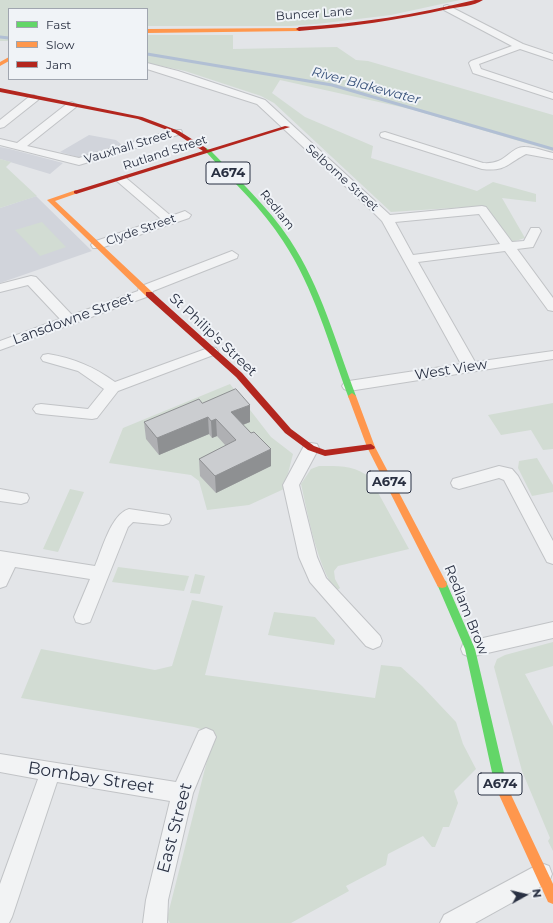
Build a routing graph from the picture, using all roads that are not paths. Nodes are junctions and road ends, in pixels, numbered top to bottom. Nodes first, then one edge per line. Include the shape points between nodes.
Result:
1 (481, 0) edge
2 (447, 8) junction
3 (148, 31) edge
4 (520, 46) junction
5 (553, 57) edge
6 (148, 66) edge
7 (0, 90) edge
8 (553, 96) edge
9 (34, 98) junction
10 (72, 104) junction
11 (0, 125) edge
12 (287, 127) junction
13 (177, 132) junction
14 (385, 135) dead end
15 (0, 142) edge
16 (20, 146) junction
17 (209, 152) junction
18 (553, 156) edge
19 (122, 180) junction
20 (50, 200) joint
21 (185, 215) dead end
22 (387, 219) junction
23 (169, 220) junction
24 (535, 231) dead end
25 (97, 245) junction
26 (509, 247) junction
27 (232, 255) dead end
28 (410, 259) junction
29 (0, 288) edge
30 (146, 291) junction
31 (553, 307) edge
32 (69, 320) junction
33 (0, 346) edge
34 (211, 351) junction
35 (553, 355) edge
36 (48, 358) dead end
37 (470, 367) junction
38 (349, 386) junction
39 (113, 388) junction
40 (41, 409) dead end
41 (371, 447) junction
42 (311, 448) junction
43 (459, 483) dead end
44 (0, 496) edge
45 (21, 498) dead end
46 (162, 519) dead end
47 (553, 557) edge
48 (5, 559) edge
49 (100, 574) junction
50 (0, 581) edge
51 (83, 617) dead end
52 (553, 630) edge
53 (373, 641) dead end
54 (470, 649) junction
55 (206, 737) dead end
56 (0, 763) edge
57 (50, 773) junction
58 (182, 793) junction
59 (541, 874) junction
60 (553, 898) edge
61 (0, 917) edge
62 (155, 923) edge
63 (452, 923) edge

1 - 2 main road, Buncer Lane
2 - 3 main road, Buncer Lane via 395,19 291,29
2 - 4 street
4 - 5 street
4 - 8 street via 474,63 477,71
6 - 12 street, Selborne Street via 174,72 261,102
7 - 9 main road, Redlam / A674
9 - 10 main road, Redlam / A674
9 - 11 street
10 - 13 main road, Redlam / A674 via 140,118
10 - 16 street
12 - 17 main road, Rutland Street
12 - 22 street, Selborne Street
13 - 16 street, Vauxhall Street via 79,162
13 - 17 main road, Redlam / A674
14 - 18 street via 482,166 492,167 506,163 525,150
15 - 16 street
17 - 19 main road, Rutland Street
17 - 38 main road, Redlam / A674 via 276,226 295,254 314,295
19 - 20 main road, Rutland Street
19 - 23 street
20 - 25 main road, St Philip's Street
21 - 23 street, Clyde Street
22 - 26 street via 482,210
22 - 28 street, Selborne Street
23 - 25 street, Clyde Street
24 - 26 street via 529,244
25 - 30 main road, St Philip's Street
26 - 28 street
26 - 31 street
27 - 30 street, Lansdowne Street
28 - 37 street, Selborne Street
29 - 32 street via 31,280
30 - 32 street, Lansdowne Street
30 - 34 main road, St Philip's Street
32 - 33 street, Lansdowne Street
34 - 39 street
34 - 42 main road, St Philip's Street via 239,376 288,431
35 - 37 street, West View
36 - 39 street via 64,360 88,369
37 - 38 street, West View
38 - 41 main road, Redlam Brow / A674
39 - 40 street via 92,414
41 - 42 main road, St Philip's Street via 325,453
41 - 54 main road, Redlam Brow / A674 via 448,596
42 - 53 street via 291,485 308,557 319,582
43 - 47 street via 499,472 510,476
44 - 45 street
46 - 49 street via 129,515 121,524
48 - 49 street
48 - 50 street
49 - 51 street
52 - 54 street
54 - 59 main road, Redlam Brow / A674 via 498,780
55 - 58 street, East Street
56 - 57 street, Bombay Street
57 - 58 street, Bombay Street
57 - 61 street
58 - 62 street, East Street via 157,900
59 - 60 main road, A674
59 - 63 street

